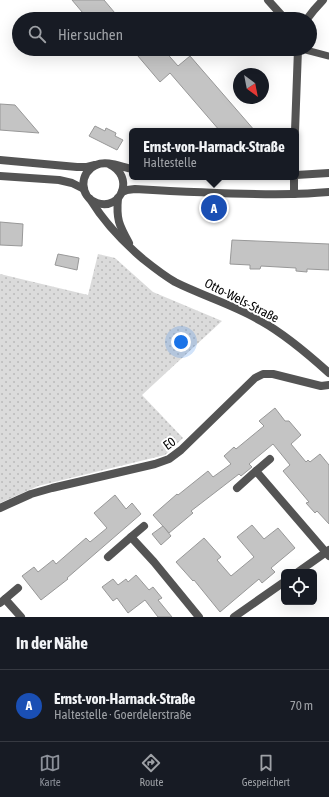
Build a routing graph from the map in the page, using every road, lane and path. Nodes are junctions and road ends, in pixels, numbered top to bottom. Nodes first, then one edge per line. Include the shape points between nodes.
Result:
1 (268, 0) edge
2 (322, 0) edge
3 (279, 12) edge
4 (312, 12) edge
5 (317, 53) edge
6 (298, 56) edge
7 (329, 56) edge
8 (295, 128) edge
9 (0, 160) edge
10 (110, 164) junction
11 (96, 165) junction
12 (129, 168) edge
13 (329, 173) edge
14 (0, 176) edge
15 (299, 176) edge
16 (295, 180) edge
17 (84, 189) junction
18 (329, 192) edge
19 (294, 194) junction
20 (120, 195) junction
21 (90, 200) junction
22 (140, 256) junction
23 (329, 373) edge
24 (329, 386) edge
25 (270, 459) dead end
26 (256, 471) junction
27 (237, 488) dead end
28 (0, 508) edge
29 (144, 526) dead end
30 (131, 537) junction
31 (328, 553) edge
32 (108, 557) dead end
33 (303, 569) edge
34 (281, 584) edge
35 (18, 588) dead end
36 (3, 601) edge
37 (21, 617) edge
38 (199, 617) edge
39 (234, 617) edge

1 - 3 street
2 - 4 street
5 - 7 lane
6 - 8 street
9 - 11 street via 77,167
10 - 11 street
10 - 12 street
10 - 20 street via 118,169 123,178
11 - 17 street via 85,174
13 - 15 street
14 - 17 street via 59,180
16 - 19 street
17 - 21 street
18 - 19 street
19 - 20 street via 135,189 127,190
20 - 21 street via 107,204
20 - 22 street, Otto-Wels-Straße via 117,208 118,222
21 - 22 street, Otto-Wels-Straße via 116,233
22 - 23 street, Otto-Wels-Straße via 156,271 262,321 304,351
24 - 28 street, E0 via 263,374 255,378 169,459 31,494
25 - 26 street
26 - 27 street
26 - 31 street
29 - 30 street
30 - 32 street
30 - 38 street
31 - 33 street
34 - 39 street
35 - 36 street
36 - 37 street

